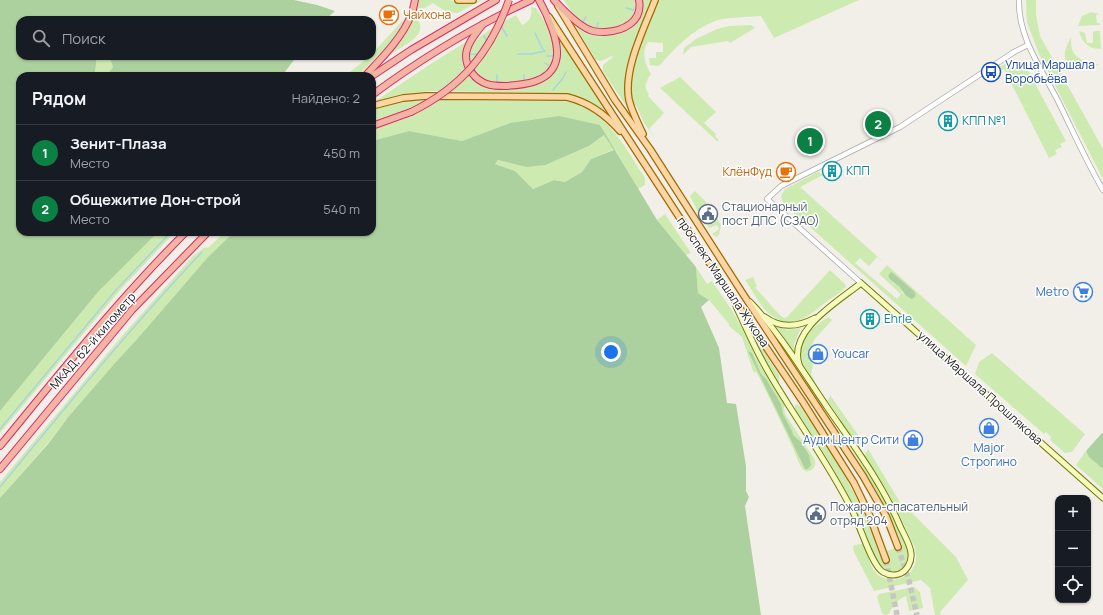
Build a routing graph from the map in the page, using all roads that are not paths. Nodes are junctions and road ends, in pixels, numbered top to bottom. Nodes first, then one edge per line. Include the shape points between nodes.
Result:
1 (415, 0) edge
2 (458, 0) edge
3 (473, 0) edge
4 (496, 0) edge
5 (510, 0) edge
6 (531, 0) edge
7 (539, 0) edge
8 (639, 0) edge
9 (655, 0) edge
10 (1019, 0) edge
11 (554, 1) edge
12 (546, 12) junction
13 (482, 24) junction
14 (1028, 45) junction
15 (368, 72) edge
16 (376, 73) edge
17 (376, 92) edge
18 (376, 105) edge
19 (376, 125) edge
20 (631, 144) junction
21 (650, 149) junction
22 (1103, 190) edge
23 (182, 236) edge
24 (204, 236) edge
25 (861, 283) junction
26 (743, 294) junction
27 (734, 300) junction
28 (761, 314) junction
29 (820, 316) junction
30 (801, 369) junction
31 (0, 446) edge
32 (0, 469) edge
33 (1103, 498) edge
34 (898, 547) tunnel mouth
35 (886, 560) tunnel mouth

1 - 15 highway via 405,28
2 - 3 main road
4 - 16 highway
5 - 19 highway, bridge via 486,49 460,78 443,93 411,112
6 - 13 highway
7 - 12 highway
8 - 11 highway via 638,12 629,25 623,29 600,32 593,32 584,27
9 - 21 main road via 633,59 628,81 632,109
10 - 14 street
11 - 21 main road, проспект Маршала Жукова via 615,100
12 - 13 highway via 557,48 557,60 546,76 530,83 488,85 470,71 466,55
12 - 20 main road, проспект Маршала Жукова
13 - 17 highway via 426,57
14 - 22 street
14 - 25 street, улица Маршала Прошлякова via 900,127 781,186 767,199
18 - 20 main road via 403,98 426,96 567,97 599,112
20 - 27 main road, проспект Маршала Жукова
21 - 26 main road, проспект Маршала Жукова
23 - 31 highway, МКАД, 62-й километр via 122,301
24 - 32 highway, МКАД, 62-й километр via 132,310
25 - 29 main road
25 - 33 main road, улица Маршала Прошлякова
26 - 28 main road
26 - 34 main road, проспект Маршала Жукова via 863,476 886,516
27 - 30 main road via 769,374 825,462 853,512 875,565 890,575 902,573 909,565 911,554 896,517 868,467
27 - 35 main road, проспект Маршала Жукова via 854,483
28 - 29 main road via 783,326 803,324
28 - 30 main road
29 - 30 main road via 801,339 797,351

